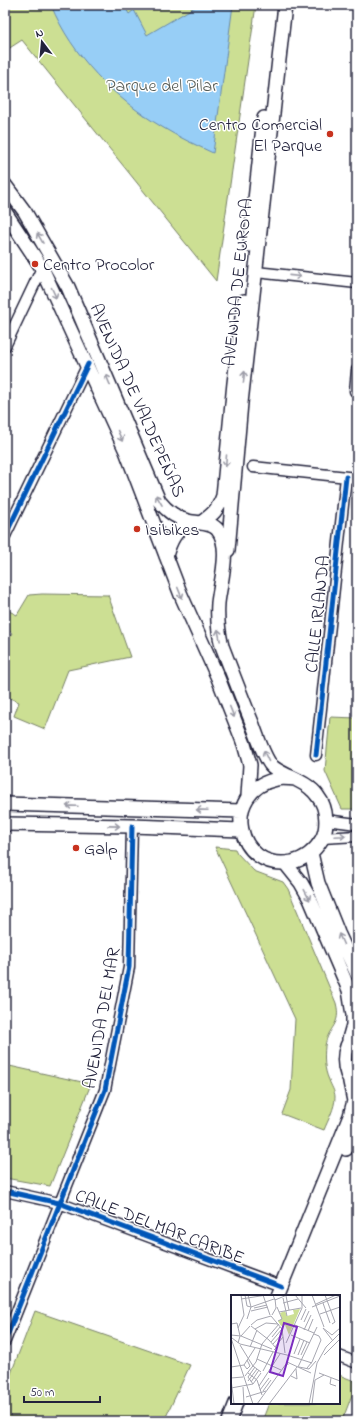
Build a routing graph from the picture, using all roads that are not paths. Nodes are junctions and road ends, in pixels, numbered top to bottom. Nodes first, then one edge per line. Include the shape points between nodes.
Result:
1 (276, 5) edge
2 (285, 5) edge
3 (5, 185) edge
4 (5, 212) edge
5 (42, 268) junction
6 (256, 272) junction
7 (357, 283) edge
8 (5, 346) edge
9 (88, 364) junction
10 (357, 370) edge
11 (355, 391) dead end
12 (253, 467) dead end
13 (346, 476) junction
14 (357, 478) edge
15 (195, 522) junction
16 (5, 536) edge
17 (166, 556) junction
18 (223, 563) junction
19 (316, 755) dead end
20 (295, 780) junction
21 (248, 796) junction
22 (5, 804) edge
23 (241, 811) junction
24 (326, 820) junction
25 (5, 824) edge
26 (357, 824) edge
27 (132, 826) junction
28 (241, 830) junction
29 (357, 836) edge
30 (322, 838) junction
31 (311, 853) junction
32 (285, 863) junction
33 (357, 974) edge
34 (353, 1035) edge
35 (354, 1086) edge
36 (357, 1128) edge
37 (5, 1192) edge
38 (59, 1203) junction
39 (280, 1293) edge
40 (5, 1341) edge
41 (340, 1356) edge
42 (357, 1363) edge
43 (236, 1404) edge
44 (242, 1404) edge
45 (229, 1421) edge
46 (235, 1421) edge

1 -> 15 main road, AVENIDA DE EUROPA via 223,496 213,513
2 - 6 main road, AVENIDA DE EUROPA
15 -> 3 main road, AVENIDA DE VALDEPEÑAS via 167,511 159,501 68,287 25,212
4 - 5 main road, AVENIDA DE VALDEPEÑAS
5 - 8 street
5 -> 9 main road, AVENIDA DE VALDEPEÑAS
6 -> 7 street
18 -> 6 main road, AVENIDA DE EUROPA via 230,542 241,403
9 - 16 street
9 -> 17 main road, AVENIDA DE VALDEPEÑAS via 126,450
10 - 11 street
12 - 13 street
13 - 14 street
13 - 19 street, CALLE IRLANDA
15 - 17 main road, AVENIDA DE EUROPA via 177,531
15 - 18 main road, AVENIDA DE VALDEPEÑAS via 215,527 223,539
17 -> 21 main road, AVENIDA DE VALDEPEÑAS via 244,744 250,765
20 -> 18 main road, AVENIDA DE VALDEPEÑAS via 270,765 222,646 217,617
20 - 21 main road via 279,778 263,783
20 - 24 main road via 311,788 321,801
21 - 23 main road
23 -> 22 main road
23 - 28 main road
24 - 26 street
24 - 30 main road
25 -> 27 main road
27 - 28 main road
27 - 38 street, AVENIDA DEL MAR via 129,967 105,1090
28 - 32 main road via 245,841 254,852 262,858
30 -> 29 street
30 - 31 main road
31 - 32 main road via 299,860
33 -> 31 main road via 318,883
32 -> 34 main road via 310,899 348,990 353,1015
34 - 35 main road via 345,1050 344,1061 346,1072
35 - 39 main road via 350,1116
36 - 39 main road
37 - 38 street, CALLE DEL MAR CARIBE
38 - 39 street, CALLE DEL MAR CARIBE
38 - 40 street, AVENIDA DEL MAR
41 - 42 street
43 - 45 main road
44 - 46 main road

